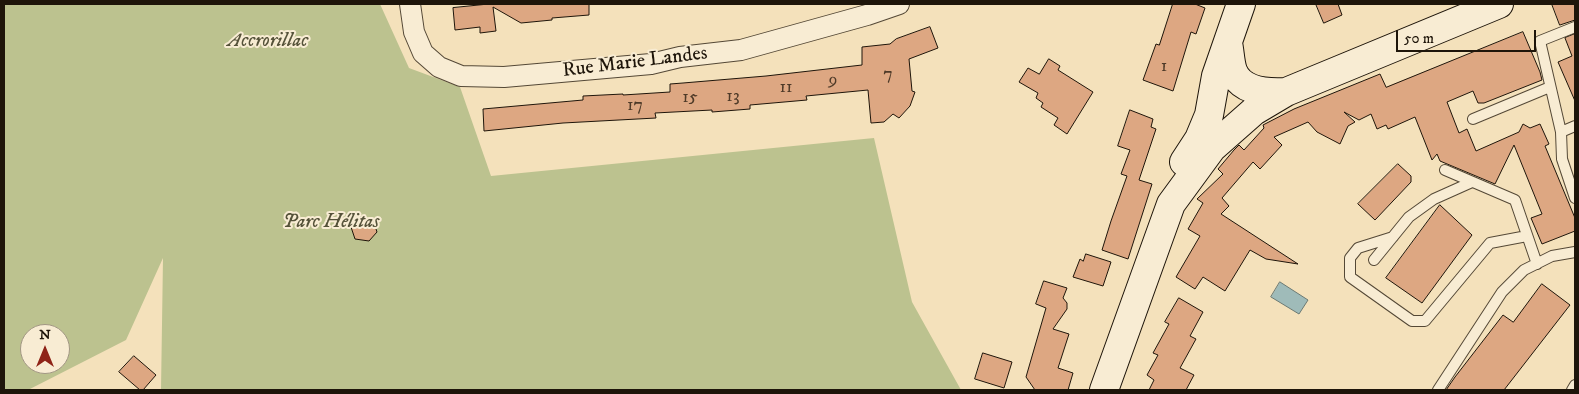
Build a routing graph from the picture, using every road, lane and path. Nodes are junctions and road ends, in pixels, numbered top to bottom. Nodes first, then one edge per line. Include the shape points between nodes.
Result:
1 (410, 4) edge
2 (899, 4) edge
3 (1242, 4) edge
4 (1499, 4) edge
5 (1575, 28) edge
6 (1228, 43) junction
7 (1550, 87) junction
8 (1286, 92) junction
9 (1473, 120) dead end
10 (1575, 126) edge
11 (1561, 132) junction
12 (1446, 170) dead end
13 (1472, 182) junction
14 (1575, 198) edge
15 (1171, 204) junction
16 (1527, 236) junction
17 (1393, 237) junction
18 (1575, 252) edge
19 (1374, 260) dead end
20 (1537, 264) junction
21 (1575, 385) edge
22 (1104, 390) edge
23 (1438, 390) edge
24 (1572, 390) edge

1 - 2 street, Rue Marie Landes via 414,32 423,53 439,67 461,76 504,77 651,64 741,50
3 - 6 main road
4 - 8 main road
5 - 7 lane via 1540,41
6 - 8 main road via 1236,77 1258,91
6 - 15 main road via 1216,76 1209,115 1181,167
7 - 9 lane
7 - 11 lane
8 - 15 main road via 1254,111 1212,148
10 - 11 lane
11 - 14 lane via 1562,159
12 - 13 lane
13 - 16 lane via 1515,200
13 - 17 lane via 1434,198 1409,217
15 - 22 main road
16 - 17 lane via 1490,243 1425,321 1412,321 1350,277 1350,258 1358,248
16 - 20 lane
17 - 19 lane
18 - 20 lane via 1552,256
20 - 23 lane via 1524,270 1502,292
21 - 24 lane

